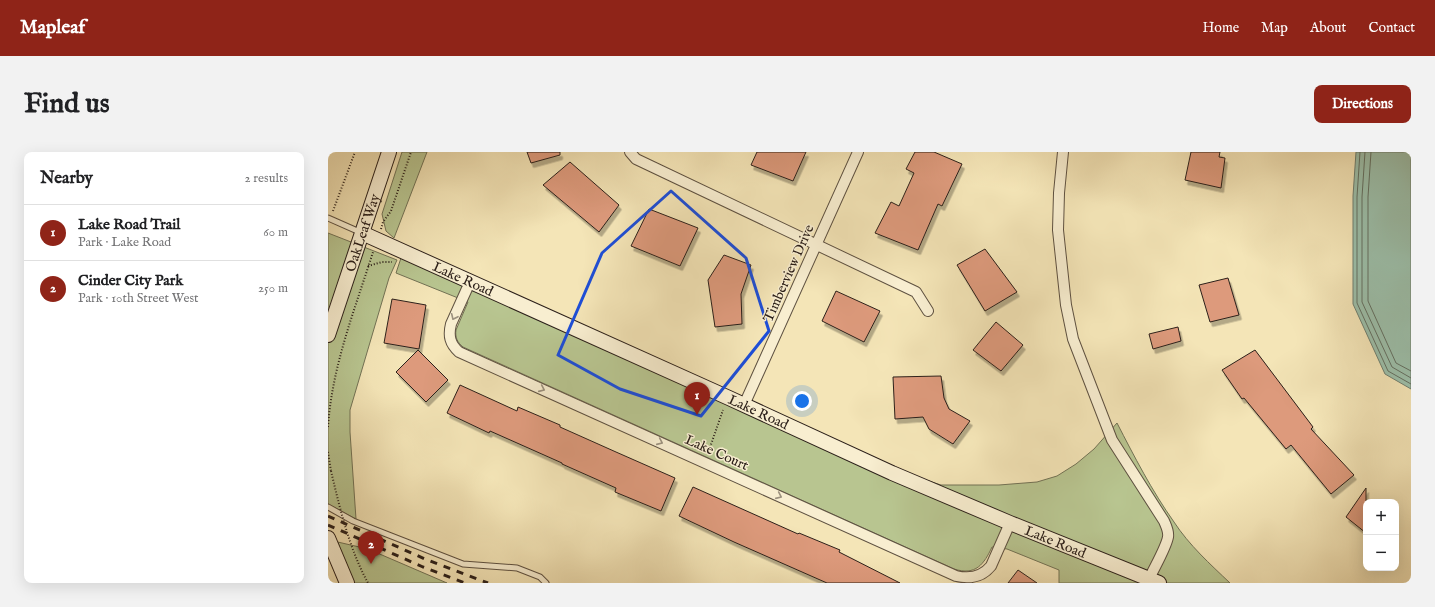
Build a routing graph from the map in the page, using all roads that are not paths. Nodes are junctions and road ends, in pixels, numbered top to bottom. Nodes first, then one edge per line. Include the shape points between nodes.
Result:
1 (389, 152) edge
2 (630, 152) edge
3 (858, 152) edge
4 (1063, 152) edge
5 (329, 219) edge
6 (362, 233) junction
7 (816, 244) junction
8 (470, 282) junction
9 (928, 311) dead end
10 (328, 335) edge
11 (744, 405) junction
12 (328, 507) edge
13 (1010, 523) junction
14 (328, 538) edge
15 (346, 581) edge
16 (1152, 582) edge
17 (546, 583) edge

1 - 6 street, OakLeaf Way
2 - 7 street via 636,159
3 - 7 street, Timberview Drive
4 - 16 street via 1058,230 1066,305 1073,339 1112,440 1164,521 1167,530 1166,543
5 - 6 lane
6 - 8 street, Lake Road
6 - 10 street, OakLeaf Way
7 - 9 street via 916,292
7 - 11 street, Timberview Drive
8 - 11 street, Lake Road
8 -> 13 street, Lake Court via 449,331 454,348 963,578 975,576 991,566
11 - 13 street, Lake Road via 892,473
12 - 17 lane via 353,521 463,564 517,568 540,577
13 - 16 street, Lake Road
14 - 15 street

